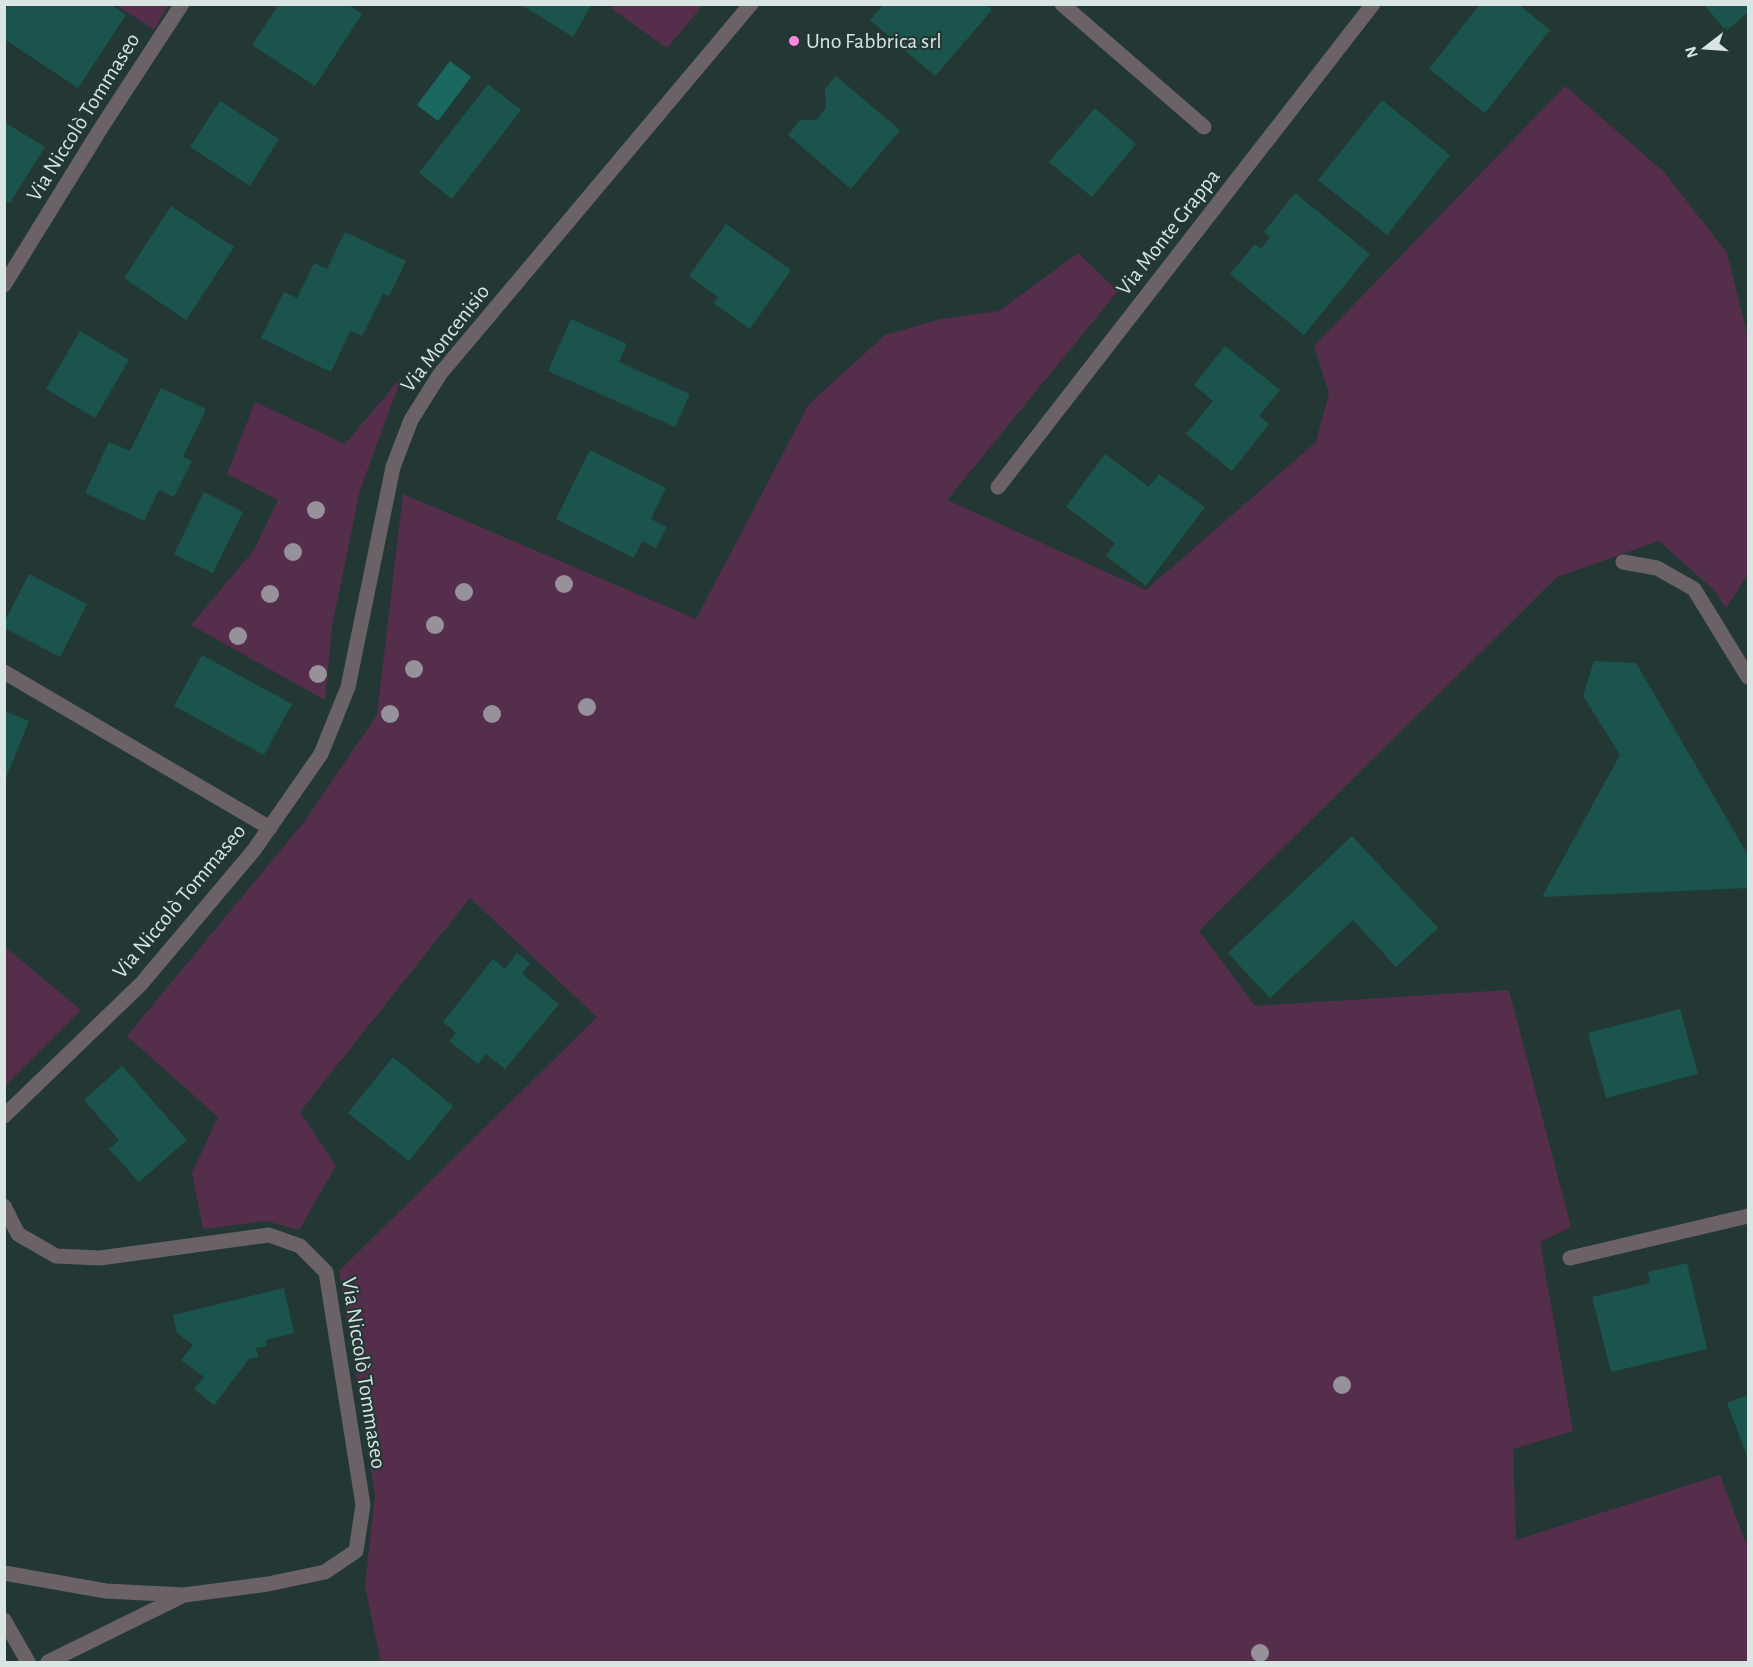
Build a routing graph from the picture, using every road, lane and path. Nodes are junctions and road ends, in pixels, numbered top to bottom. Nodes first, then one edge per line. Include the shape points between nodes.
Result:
1 (182, 4) edge
2 (751, 4) edge
3 (1062, 4) edge
4 (1373, 4) edge
5 (1204, 127) dead end
6 (4, 285) edge
7 (998, 488) dead end
8 (1623, 562) dead end
9 (4, 672) edge
10 (1749, 677) edge
11 (270, 828) junction
12 (4, 1116) edge
13 (4, 1206) edge
14 (1749, 1216) edge
15 (1570, 1258) dead end
16 (4, 1573) edge
17 (184, 1595) junction
18 (4, 1620) edge
19 (28, 1662) edge
20 (48, 1662) edge

1 - 6 street, Via Niccolò Tommaseo
2 - 11 street, Via Moncenisio via 440,374 411,420 393,467 348,687 321,754
3 - 5 street
4 - 7 street, Via Monte Grappa
8 - 10 street via 1657,568 1694,589
9 - 11 street, Via Niccolò Tommaseo
11 - 12 street, Via Niccolò Tommaseo via 141,984
13 - 17 street, Via Niccolò Tommaseo via 18,1234 56,1256 100,1258 269,1235 300,1246 326,1272 363,1505 356,1551 325,1572
14 - 15 street
16 - 17 street, Via Niccolò Tommaseo via 106,1591
17 - 20 street, Via Niccolò Tommaseo
18 - 19 street

